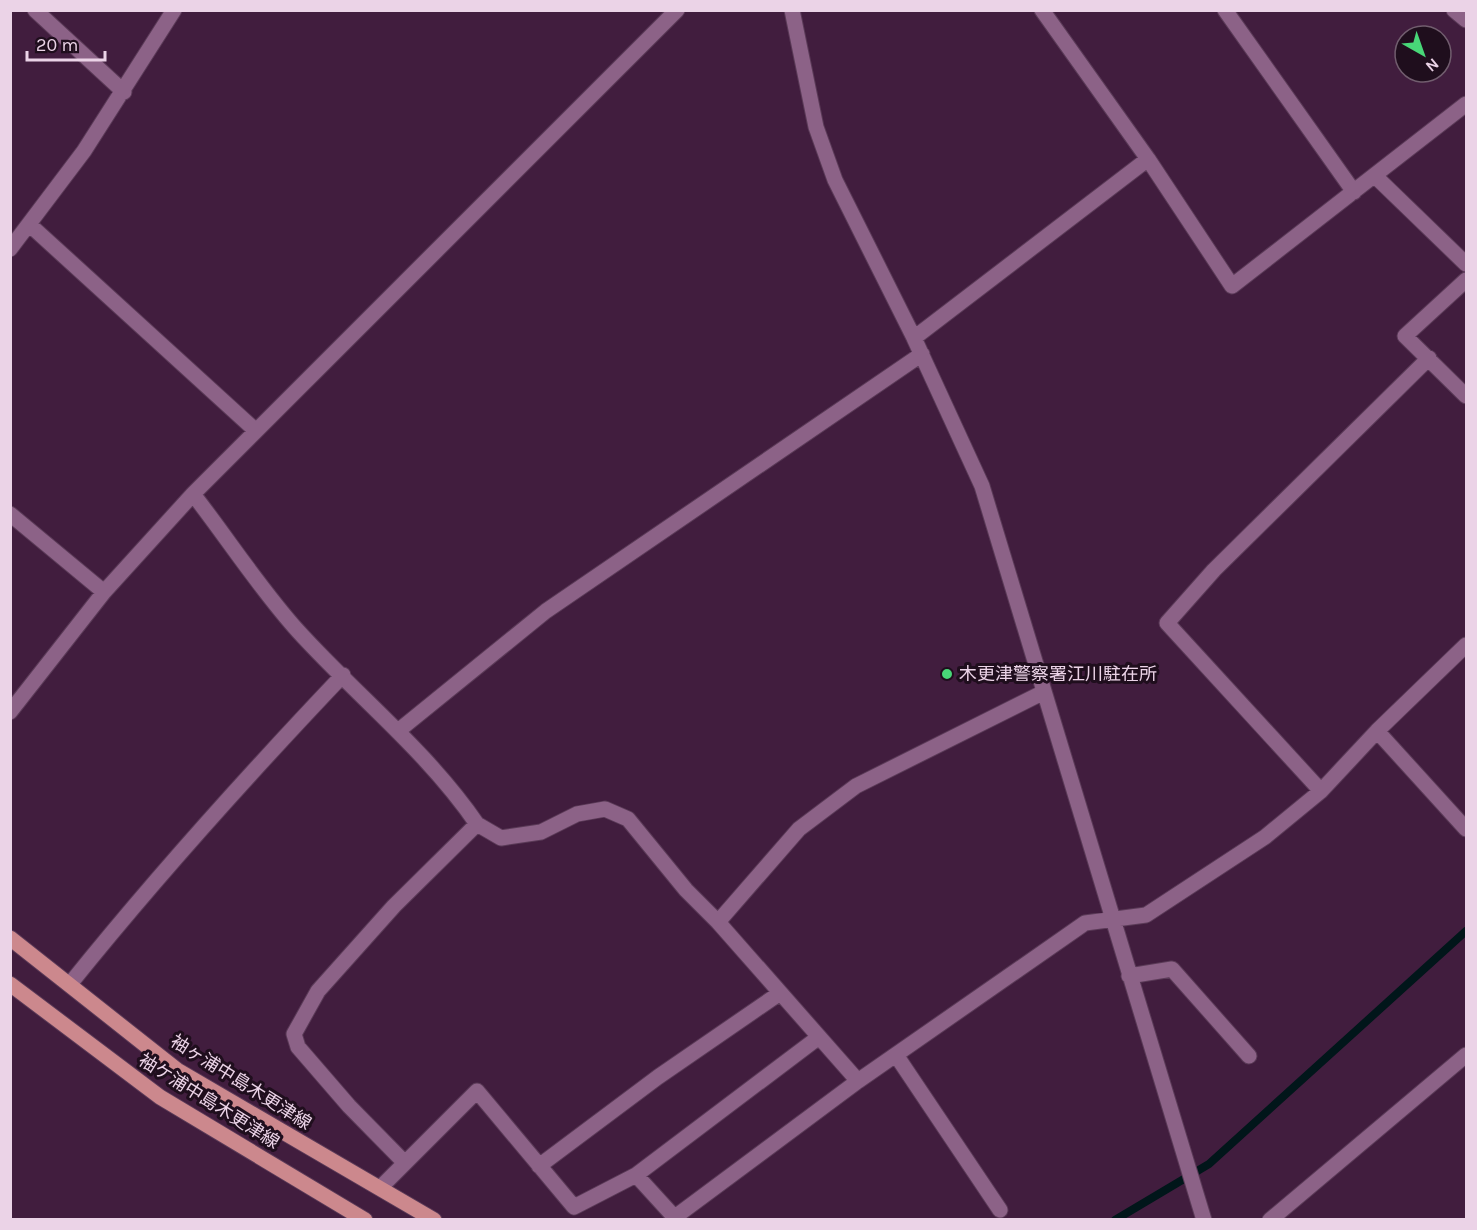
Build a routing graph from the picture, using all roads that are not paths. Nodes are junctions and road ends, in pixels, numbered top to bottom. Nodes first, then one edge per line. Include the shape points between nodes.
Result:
1 (35, 10) edge
2 (174, 10) edge
3 (677, 10) edge
4 (792, 10) edge
5 (1042, 10) edge
6 (1225, 10) edge
7 (1454, 10) edge
8 (1467, 20) edge
9 (124, 92) junction
10 (1467, 104) edge
11 (1148, 159) junction
12 (1376, 176) junction
13 (1354, 192) junction
14 (30, 225) junction
15 (10, 249) edge
16 (1467, 264) edge
17 (1467, 280) edge
18 (914, 338) junction
19 (922, 354) junction
20 (1430, 358) junction
21 (1467, 396) edge
22 (255, 430) junction
23 (193, 494) junction
24 (10, 514) edge
25 (104, 592) junction
26 (1467, 645) edge
27 (343, 675) junction
28 (1044, 692) junction
29 (10, 712) edge
30 (398, 731) junction
31 (1377, 731) junction
32 (1321, 791) junction
33 (477, 824) junction
34 (1467, 829) edge
35 (1113, 918) junction
36 (718, 922) junction
37 (10, 938) edge
38 (1129, 976) junction
39 (10, 984) edge
40 (70, 984) junction
41 (780, 993) junction
42 (819, 1037) junction
43 (896, 1055) junction
44 (1467, 1055) edge
45 (1249, 1056) dead end
46 (858, 1081) junction
47 (404, 1162) junction
48 (539, 1166) junction
49 (636, 1175) junction
50 (381, 1187) junction
51 (1000, 1210) dead end
52 (348, 1215) edge
53 (676, 1218) edge
54 (365, 1220) edge
55 (434, 1220) edge
56 (1204, 1220) edge
57 (1270, 1220) edge

1 - 9 street
2 - 9 street
3 - 22 street
4 - 18 street via 816,127 835,180
5 - 11 street
6 - 13 street
7 - 8 street
9 - 14 street
10 - 12 street
11 - 13 street via 1232,285
11 - 18 street
12 - 13 street
12 - 16 street
14 - 15 street
14 - 22 street
17 - 20 street via 1406,336
18 - 19 street
19 - 28 street via 982,486
19 - 30 street via 546,611
20 - 21 street
20 - 32 street via 1215,570 1167,623
22 - 23 street
23 - 25 street
23 - 27 street via 298,630
24 - 25 street
25 - 29 street
26 - 31 street
27 - 30 street
27 - 40 street via 249,774
28 - 35 street
28 - 36 street via 856,786 799,829
30 - 33 street via 457,795
31 - 32 street
31 - 34 street
32 - 35 street via 1265,837 1146,915
33 - 36 street via 501,838 541,832 578,814 605,808 628,819 686,890
33 - 47 street via 394,906 318,991 294,1034 298,1047
35 - 38 street
35 - 43 street via 1085,924
36 - 41 street
37 - 40 main road, 袖ヶ浦中島木更津線
38 - 45 street via 1172,969
38 - 56 street
39 - 52 main road, 袖ケ浦中島木更津線 via 160,1097
40 - 50 main road, 袖ヶ浦中島木更津線 via 177,1070
41 - 42 street
41 - 48 street
42 - 46 street
42 - 49 street
43 - 46 street
43 - 51 street
44 - 57 street
46 - 53 street
47 - 48 street via 477,1091
47 - 50 street
48 - 49 street via 574,1207
49 - 53 street
50 - 55 main road, 袖ヶ浦中島木更津線
52 - 54 main road, 袖ケ浦中島木更津線

